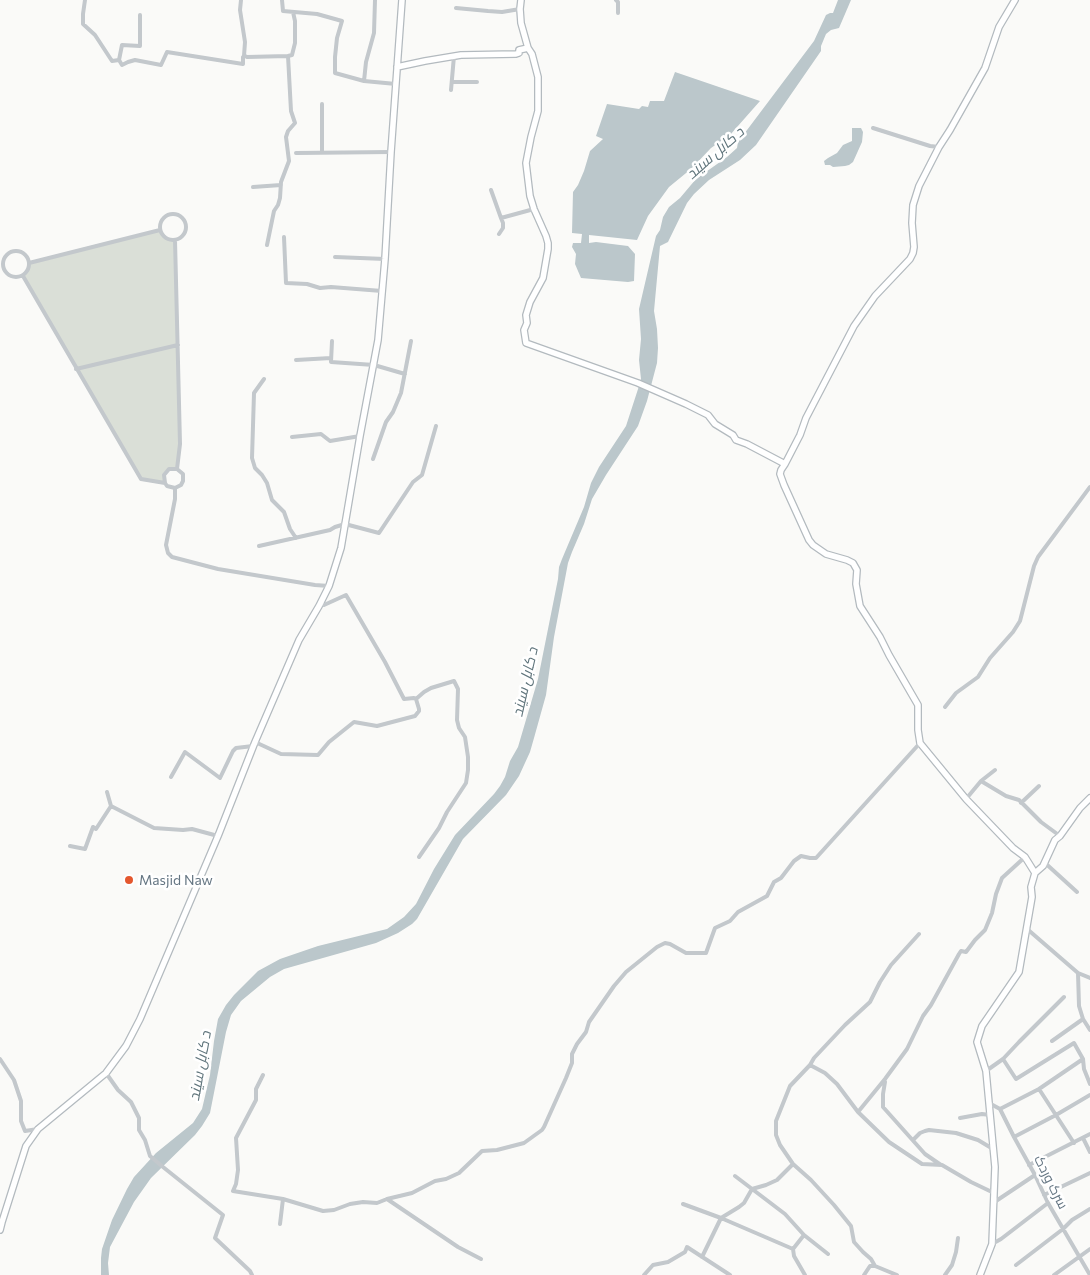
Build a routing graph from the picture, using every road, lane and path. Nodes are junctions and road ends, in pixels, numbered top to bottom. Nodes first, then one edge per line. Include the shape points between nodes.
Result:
1 (85, 0) edge
2 (240, 0) edge
3 (282, 0) edge
4 (375, 0) edge
5 (402, 0) edge
6 (521, 0) edge
7 (616, 0) edge
8 (1015, 0) edge
9 (456, 8) dead end
10 (520, 10) junction
11 (293, 12) junction
12 (618, 13) dead end
13 (140, 15) dead end
14 (528, 48) junction
15 (244, 56) junction
16 (288, 56) junction
17 (454, 56) junction
18 (119, 60) junction
19 (397, 67) junction
20 (364, 82) junction
21 (452, 82) junction
22 (477, 82) dead end
23 (396, 84) junction
24 (451, 90) dead end
25 (322, 104) dead end
26 (873, 128) dead end
27 (939, 147) junction
28 (322, 152) junction
29 (391, 152) junction
30 (296, 153) dead end
31 (281, 185) junction
32 (253, 187) dead end
33 (491, 190) dead end
34 (534, 209) junction
35 (501, 218) junction
36 (160, 230) junction
37 (500, 234) dead end
38 (284, 237) dead end
39 (175, 240) junction
40 (267, 245) dead end
41 (335, 257) dead end
42 (385, 259) junction
43 (29, 263) junction
44 (5, 272) junction
45 (0, 275) edge
46 (23, 276) junction
47 (382, 291) junction
48 (332, 340) dead end
49 (411, 341) dead end
50 (178, 345) junction
51 (331, 358) junction
52 (296, 360) dead end
53 (374, 365) junction
54 (76, 369) junction
55 (405, 374) junction
56 (264, 379) dead end
57 (436, 426) dead end
58 (360, 436) junction
59 (292, 437) dead end
60 (373, 459) dead end
61 (785, 464) junction
62 (177, 469) junction
63 (165, 483) junction
64 (1090, 487) edge
65 (175, 488) junction
66 (345, 524) junction
67 (296, 538) junction
68 (259, 546) dead end
69 (329, 586) junction
70 (320, 603) junction
71 (416, 699) junction
72 (945, 707) dead end
73 (920, 743) junction
74 (254, 744) junction
75 (995, 770) dead end
76 (171, 776) dead end
77 (981, 781) junction
78 (1039, 786) dead end
79 (107, 792) dead end
80 (1090, 798) edge
81 (966, 799) junction
82 (1021, 803) junction
83 (111, 806) junction
84 (218, 836) junction
85 (1060, 836) junction
86 (70, 846) dead end
87 (419, 857) dead end
88 (1025, 857) junction
89 (1044, 862) junction
90 (1035, 873) junction
91 (1077, 892) dead end
92 (1026, 928) junction
93 (920, 934) dead end
94 (1078, 973) junction
95 (1090, 978) edge
96 (1064, 997) dead end
97 (1083, 1019) junction
98 (1090, 1030) edge
99 (1052, 1041) dead end
100 (0, 1058) edge
101 (1003, 1059) junction
102 (1083, 1059) junction
103 (810, 1065) junction
104 (986, 1071) junction
105 (106, 1073) junction
106 (263, 1075) dead end
107 (885, 1079) junction
108 (1090, 1084) edge
109 (1039, 1089) junction
110 (1090, 1095) edge
111 (989, 1103) junction
112 (1000, 1109) junction
113 (858, 1112) junction
114 (1056, 1114) junction
115 (990, 1115) junction
116 (960, 1118) dead end
117 (38, 1129) junction
118 (1090, 1134) edge
119 (1014, 1137) junction
120 (1082, 1138) junction
121 (913, 1140) junction
122 (1074, 1144) junction
123 (993, 1149) junction
124 (1090, 1152) edge
125 (793, 1164) junction
126 (942, 1165) junction
127 (1030, 1165) junction
128 (1090, 1173) edge
129 (1035, 1175) junction
130 (735, 1176) dead end
131 (752, 1189) junction
132 (994, 1193) junction
133 (1044, 1195) junction
134 (283, 1199) junction
135 (387, 1199) junction
136 (993, 1203) junction
137 (1048, 1203) junction
138 (683, 1204) dead end
139 (1090, 1209) edge
140 (721, 1218) junction
141 (1, 1222) edge
142 (280, 1224) dead end
143 (1063, 1229) junction
144 (0, 1230) edge
145 (804, 1235) junction
146 (958, 1238) dead end
147 (992, 1244) junction
148 (793, 1249) junction
149 (1090, 1249) edge
150 (828, 1254) dead end
151 (1080, 1256) junction
152 (702, 1257) junction
153 (481, 1259) dead end
154 (1016, 1265) dead end
155 (875, 1266) junction
156 (252, 1275) edge
157 (644, 1275) edge
158 (730, 1275) edge
159 (805, 1275) edge
160 (864, 1275) edge
161 (897, 1275) edge
162 (945, 1275) edge
163 (980, 1275) edge
164 (1054, 1275) edge
165 (1090, 1275) edge

1 - 18 street via 83,24 95,35 112,61
2 - 15 street
3 - 11 street via 283,12
4 - 20 street via 374,33
5 - 19 main road
6 - 10 main road
7 - 12 street
8 - 27 main road via 999,27 985,68
9 - 10 street via 502,12
10 - 14 main road
11 - 16 street via 295,43 292,55
11 - 20 street via 342,21 334,73
13 - 18 street via 140,46 122,45
14 - 17 main road via 516,54
14 - 34 main road via 538,77 538,111 526,163
15 - 16 street
15 - 18 street via 243,64 166,52 161,66 135,60 122,65
16 - 31 street via 291,111 295,123 286,137 289,161
17 - 19 main road
17 - 21 street
19 - 23 main road
20 - 23 street
21 - 22 street
21 - 24 street
23 - 29 main road
25 - 28 street
26 - 27 street
27 - 61 main road via 916,195 913,253 875,296 854,326
28 - 29 street
28 - 30 street
29 - 42 main road
31 - 32 street
31 - 40 street
33 - 35 street
34 - 35 street
34 - 61 main road via 548,249 543,278 526,315 524,330 529,344 651,388 708,415 736,440
35 - 37 street via 503,228
36 - 39 street via 165,238
36 - 39 street via 165,216 180,216 186,230
36 - 43 street
38 - 47 street via 286,283
39 - 50 street
41 - 42 street
42 - 47 main road
43 - 44 street via 19,251 8,253 3,262
43 - 46 street
44 - 45 street
44 - 46 street via 13,278
46 - 54 street
47 - 53 main road
48 - 51 street
49 - 55 street
50 - 54 street
50 - 62 street via 180,444
51 - 52 street
51 - 53 street via 333,363
53 - 55 street
53 - 58 main road
54 - 63 street via 140,479
55 - 60 street via 401,393
56 - 67 street via 254,393 252,458 255,468 267,483 272,500 284,512
57 - 66 street via 422,475 413,482 381,532
58 - 59 street via 330,441 322,434
58 - 66 main road
61 - 73 main road via 781,478 809,540 826,554 854,564 857,570 860,606 918,705
62 - 63 street via 166,472
62 - 65 street via 183,481
63 - 65 street
64 - 72 street via 1038,557 1020,621 1013,632 978,677 956,693
65 - 69 street via 166,545 172,557 218,569
66 - 67 street
66 - 69 main road
67 - 68 street
69 - 70 main road
70 - 71 street via 324,605 346,595 404,699
70 - 74 main road via 299,640
71 - 74 street via 419,711 415,716 377,726 354,722 318,754 281,754
71 - 87 street via 431,688 454,681 458,689 459,728 465,737 468,757 466,782
73 - 81 main road
73 - 135 street via 816,858 801,856 774,882 767,896 715,928 706,953 686,953 665,944 626,972 588,1022 542,1130 524,1143 482,1151 459,1173 446,1179
74 - 76 street via 236,748 220,778 185,752
74 - 84 main road
75 - 77 street
77 - 81 street
77 - 82 street
78 - 82 street
79 - 83 street
80 - 85 main road
81 - 88 main road
82 - 85 street
83 - 84 street via 154,828 192,829
83 - 86 street via 96,829 93,827 85,849
84 - 105 main road via 140,1019 126,1046
85 - 89 main road
88 - 90 main road
88 - 107 street via 1002,878 985,930 966,952 961,951 907,1049
89 - 90 main road
89 - 91 street
90 - 92 main road
92 - 94 street
92 - 104 main road via 1019,972 982,1026 978,1042
93 - 103 street via 891,965 870,1002
94 - 95 street
94 - 97 street via 1079,1006
96 - 101 street
97 - 98 street
97 - 99 street
100 - 117 street via 14,1080 25,1131
101 - 102 street via 1016,1079 1074,1043
101 - 104 street
102 - 108 street
102 - 109 street
103 - 113 street via 837,1084
103 - 125 street via 790,1086 776,1121 776,1135
104 - 111 main road
105 - 117 main road
105 - 156 street via 131,1102 150,1156 223,1215 215,1238
106 - 134 street via 256,1089 256,1100 236,1138 238,1170 233,1191
107 - 113 street
107 - 121 street via 883,1107
109 - 112 street
109 - 114 street
110 - 114 street
111 - 112 street
111 - 115 main road
112 - 119 street, سرک وردک
113 - 126 street via 889,1142 922,1164
114 - 119 street
114 - 122 street
115 - 116 street
115 - 123 main road
117 - 141 main road via 26,1146
118 - 120 street
119 - 127 street, سرک وردک
120 - 122 street
120 - 124 street
121 - 123 street via 929,1130 956,1133
121 - 126 street via 925,1154
122 - 127 street
123 - 132 main road
125 - 131 street via 777,1180
125 - 155 street via 851,1226 854,1242
126 - 132 street
127 - 129 street, سرک وردک
128 - 133 street
129 - 133 street, سرک وردک
129 - 136 street
130 - 131 street
131 - 140 street via 744,1203
131 - 145 street via 785,1214
132 - 136 main road
133 - 137 street, سرک وردک
134 - 135 street via 323,1211
134 - 142 street
135 - 153 street
136 - 147 main road
137 - 143 street, سرک وردک
137 - 147 street
138 - 140 street
139 - 143 street
140 - 148 street
140 - 152 street
141 - 144 main road
143 - 151 street, سرک وردک
143 - 154 street
145 - 148 street
145 - 150 street
146 - 162 street via 952,1265
147 - 163 main road
148 - 159 street
149 - 151 street
151 - 164 street
151 - 165 street, سرک وردک
152 - 157 street via 687,1247 685,1252 668,1262 652,1265
152 - 158 street
155 - 160 street via 870,1266
155 - 161 street

